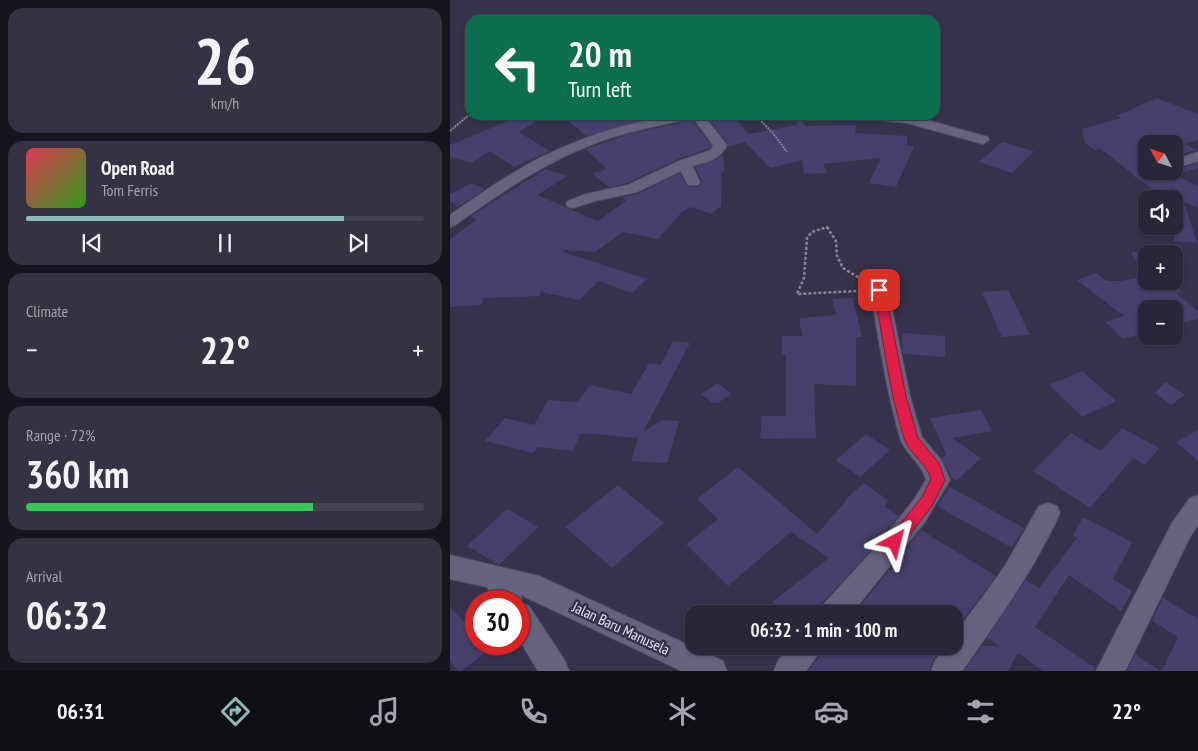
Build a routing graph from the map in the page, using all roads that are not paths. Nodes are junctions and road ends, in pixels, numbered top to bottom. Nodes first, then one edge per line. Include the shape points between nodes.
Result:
1 (650, 120) edge
2 (702, 120) edge
3 (912, 120) edge
4 (983, 140) dead end
5 (1198, 156) edge
6 (1183, 162) edge
7 (684, 164) junction
8 (693, 182) dead end
9 (574, 204) dead end
10 (450, 222) edge
11 (879, 290) road end
12 (1198, 505) edge
13 (1048, 513) dead end
14 (450, 567) edge
15 (496, 578) joint
16 (515, 590) edge
17 (530, 597) edge
18 (841, 605) edge
19 (530, 632) edge
20 (800, 655) edge
21 (555, 671) edge
22 (713, 671) edge
23 (788, 671) edge
24 (945, 671) edge
25 (1110, 671) edge

1 - 10 street via 598,137 543,162
2 - 7 street via 719,148 711,156
3 - 4 street
5 - 6 street
7 - 8 street
7 - 9 street via 632,189 591,197
11 - 18 street via 912,440 934,467 938,480 927,501
12 - 25 street via 1181,530
13 - 24 street via 1022,562
14 - 15 street
15 - 16 street
17 - 22 street, Jalan Baru Manusela
19 - 21 street
20 - 23 street

